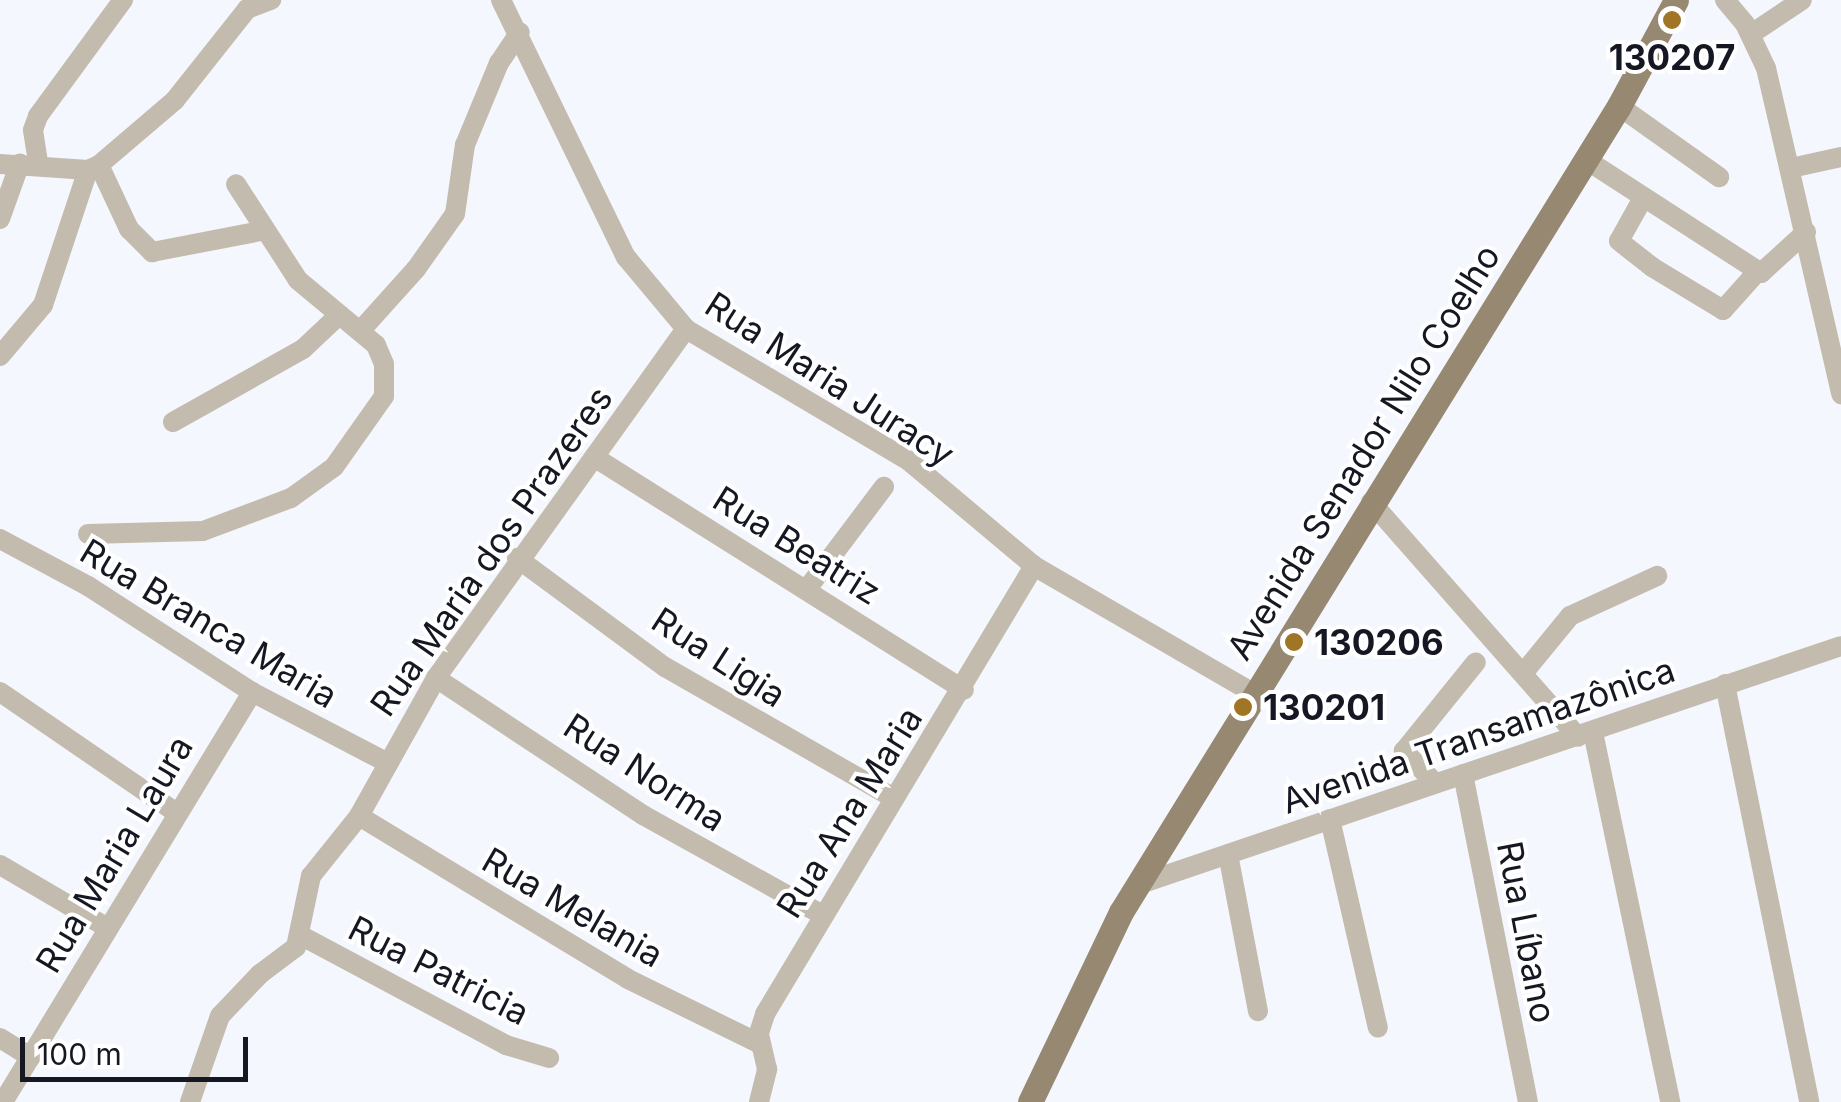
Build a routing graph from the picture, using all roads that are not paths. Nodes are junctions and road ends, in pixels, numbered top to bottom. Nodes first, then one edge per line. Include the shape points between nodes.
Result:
1 (122, 0) edge
2 (271, 0) edge
3 (501, 0) edge
4 (1676, 0) edge
5 (1725, 0) edge
6 (1802, 0) edge
7 (520, 32) junction
8 (1750, 34) junction
9 (1618, 106) junction
10 (1841, 157) edge
11 (1584, 159) junction
12 (19, 163) edge
13 (93, 167) junction
14 (1791, 168) junction
15 (1719, 177) dead end
16 (236, 184) dead end
17 (1643, 198) junction
18 (0, 219) edge
19 (261, 231) junction
20 (1806, 232) junction
21 (1758, 271) junction
22 (1841, 279) edge
23 (1818, 284) junction
24 (339, 315) junction
25 (362, 329) junction
26 (686, 329) junction
27 (0, 356) edge
28 (1841, 394) edge
29 (173, 422) dead end
30 (594, 457) junction
31 (884, 487) dead end
32 (1372, 502) junction
33 (88, 534) dead end
34 (0, 539) edge
35 (517, 558) junction
36 (1034, 566) junction
37 (1656, 576) dead end
38 (807, 590) junction
39 (1841, 646) edge
40 (1476, 662) dead end
41 (1525, 671) junction
42 (436, 678) junction
43 (1724, 684) junction
44 (964, 690) junction
45 (0, 692) edge
46 (252, 692) junction
47 (1255, 694) junction
48 (1585, 735) junction
49 (386, 762) junction
50 (1463, 774) junction
51 (1435, 783) junction
52 (894, 798) junction
53 (175, 812) junction
54 (359, 816) junction
55 (1330, 819) junction
56 (1228, 854) junction
57 (0, 865) edge
58 (1137, 885) junction
59 (823, 914) junction
60 (106, 927) junction
61 (300, 935) junction
62 (1258, 1011) dead end
63 (1378, 1028) dead end
64 (0, 1038) edge
65 (760, 1044) junction
66 (30, 1057) junction
67 (549, 1058) dead end
68 (3, 1102) edge
69 (190, 1102) edge
70 (759, 1102) edge
71 (1030, 1102) edge
72 (1528, 1102) edge
73 (1670, 1102) edge
74 (1809, 1102) edge

1 - 12 street via 38,116
2 - 13 street via 247,9 176,100
3 - 7 street, Rua Maria Juracy
4 - 9 main road, Avenida Senador Nilo Coelho
5 - 8 street
6 - 8 street
7 - 25 street via 498,63 466,144 454,214 416,270
7 - 26 street, Rua Maria Juracy via 619,244
8 - 14 street
9 - 11 main road, Avenida Senador Nilo Coelho
9 - 15 street
10 - 14 street
11 - 17 street
11 - 32 main road, Avenida Senador Nilo Coelho
12 - 13 street
12 - 18 street
13 - 19 street via 129,228 152,252
13 - 27 street via 43,305
14 - 20 street
16 - 19 street
17 - 21 street
17 - 21 street via 1619,242 1652,267 1723,310
19 - 24 street via 298,280
20 - 21 street via 1768,270
20 - 23 street
22 - 23 street
23 - 28 street
24 - 25 street
24 - 29 street via 303,349
25 - 33 street via 384,364 384,396 318,482 252,516 202,530
26 - 30 street, Rua Maria dos Prazeres
26 - 36 street, Rua Maria Juracy via 909,461
30 - 35 street, Rua Maria dos Prazeres
30 - 38 street, Rua Beatriz
31 - 38 street
32 - 41 street
32 - 47 main road, Avenida Senador Nilo Coelho
34 - 46 street, Rua Branca Maria via 88,586
35 - 42 street, Rua Maria dos Prazeres
35 - 52 street, Rua Ligia via 666,667
36 - 44 street, Rua Ana Maria
36 - 47 street, Rua Maria Juracy
37 - 41 street via 1570,616
38 - 44 street, Rua Beatriz
39 - 43 street, Avenida Transamazônica
40 - 51 street via 1404,751
41 - 48 street
42 - 49 street, Rua Maria dos Prazeres
42 - 59 street, Rua Norma via 698,848
43 - 48 street, Avenida Transamazônica
43 - 74 street
44 - 52 street, Rua Ana Maria
45 - 53 street
46 - 49 street, Rua Branca Maria
46 - 53 street, Rua Maria Laura
47 - 58 main road, Avenida Senador Nilo Coelho
48 - 50 street, Avenida Transamazônica
48 - 73 street
49 - 54 street, Rua Maria dos Prazeres
50 - 51 street, Avenida Transamazônica
50 - 72 street, Rua Líbano
51 - 55 street, Avenida Transamazônica
52 - 59 street, Rua Ana Maria
53 - 60 street, Rua Maria Laura
54 - 61 street, Rua Maria dos Prazeres via 311,876
54 - 65 street, Rua Melania via 614,970
55 - 56 street, Avenida Transamazônica
55 - 63 street
56 - 58 street, Avenida Transamazônica
56 - 62 street
57 - 60 street
58 - 71 main road, Avenida Senador Nilo Coelho via 1095,958
59 - 65 street, Rua Ana Maria via 766,1014
60 - 66 street, Rua Maria Laura
61 - 67 street, Rua Patricia via 506,1046
61 - 69 street via 288,957 260,974 220,1016
64 - 66 street
65 - 70 street, Rua Ana Maria via 767,1069
66 - 68 street, Rua Maria Laura

